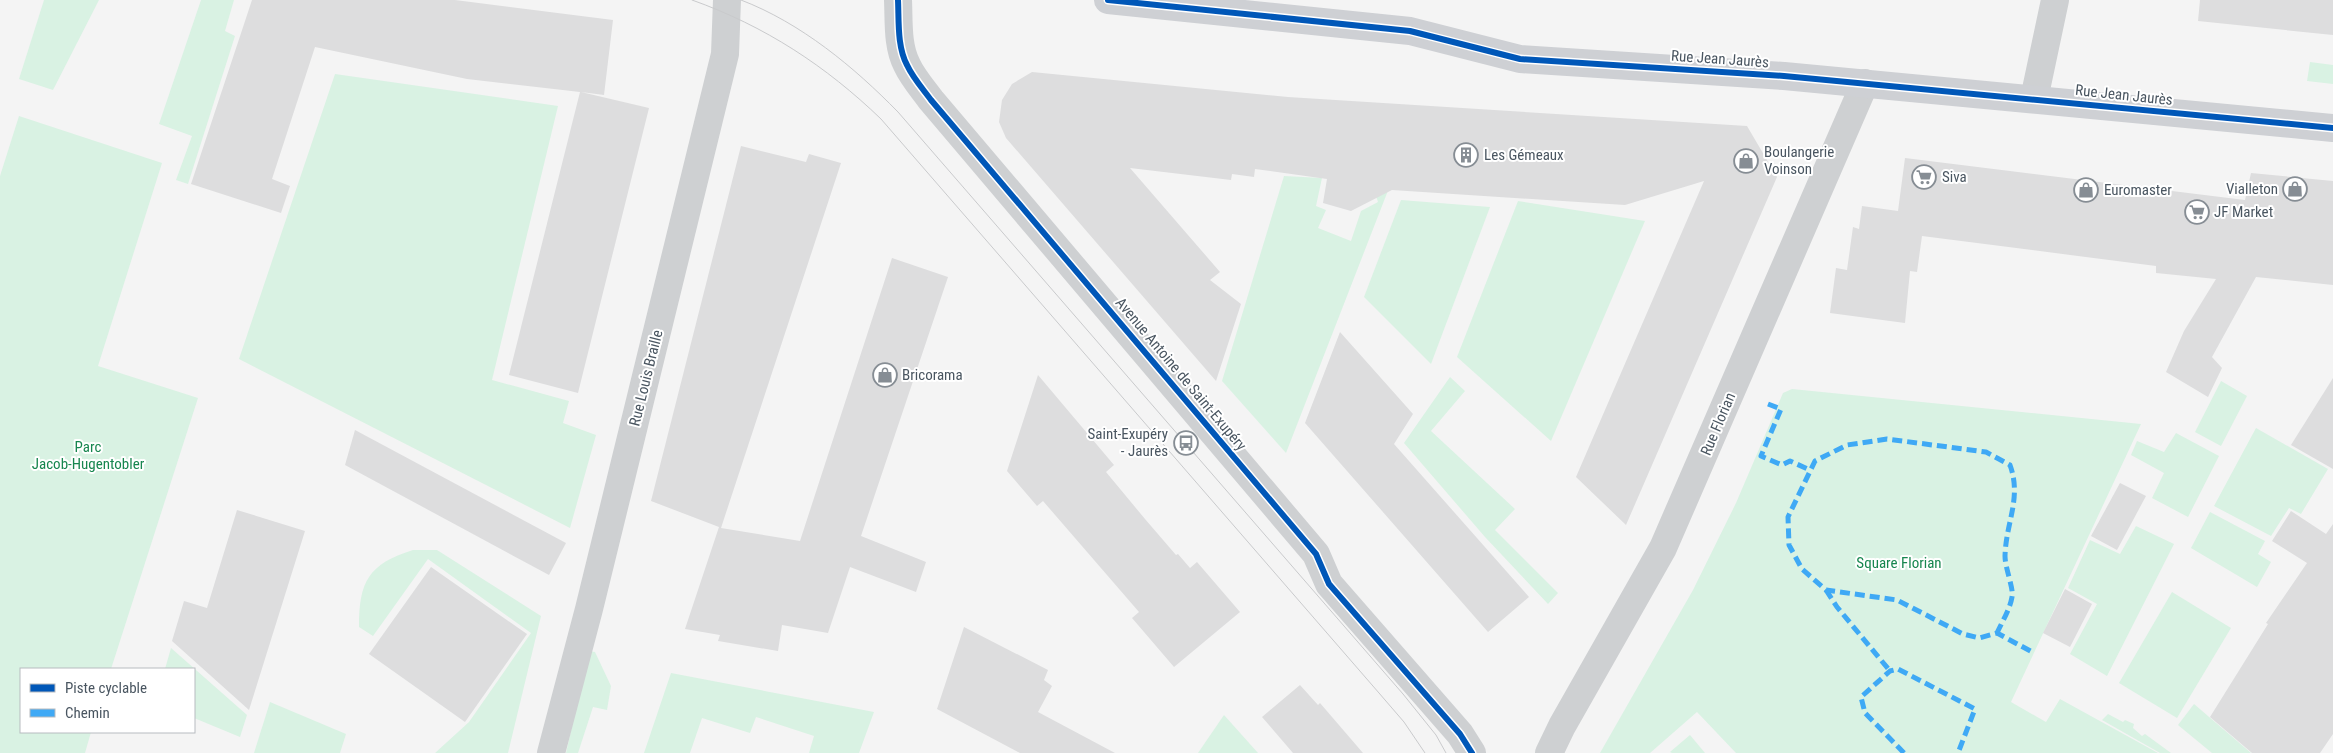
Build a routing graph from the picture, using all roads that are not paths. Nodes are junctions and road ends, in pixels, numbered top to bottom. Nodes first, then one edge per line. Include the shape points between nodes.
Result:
1 (727, 0) edge
2 (898, 0) edge
3 (1108, 0) edge
4 (2055, 0) edge
5 (1864, 83) junction
6 (2034, 99) junction
7 (2333, 128) edge
8 (552, 753) edge
9 (1472, 753) edge
10 (1549, 753) edge

1 - 8 street, Rue Louis Braille via 725,54
2 - 9 street, Avenue Antoine de Saint-Exupéry via 902,53 932,100 1316,554 1329,584 1460,734
3 - 5 main road, Rue Jean Jaurès via 1410,31 1520,59
4 - 6 street
5 - 6 main road, Rue Jean Jaurès
5 - 10 street, Rue Florian via 1663,548
6 - 7 main road, Rue Jean Jaurès

